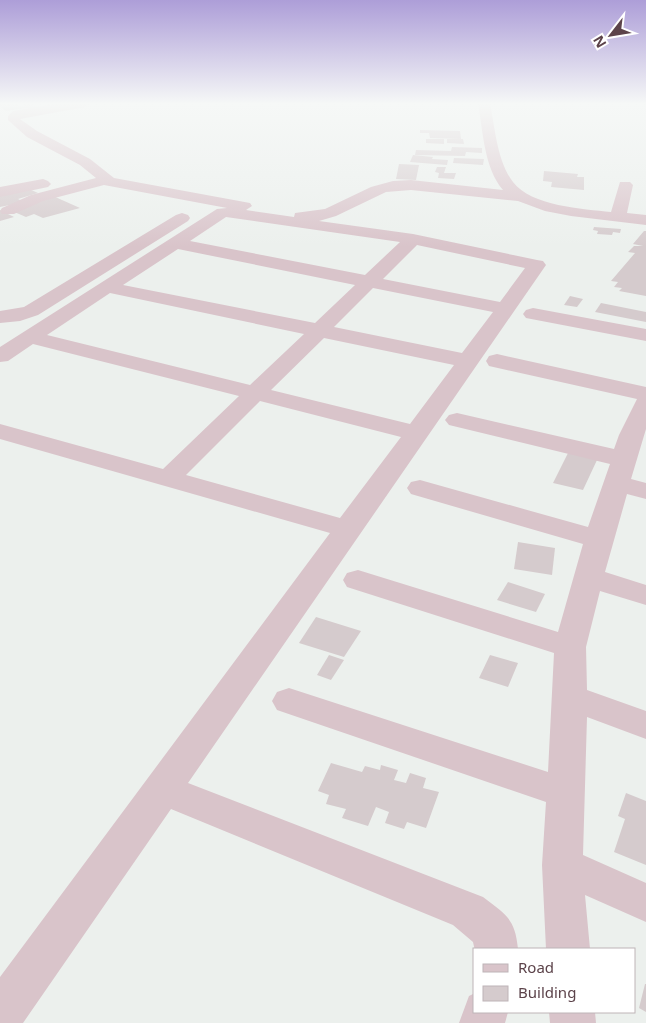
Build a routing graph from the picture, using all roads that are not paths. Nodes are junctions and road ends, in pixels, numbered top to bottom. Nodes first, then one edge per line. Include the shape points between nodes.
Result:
1 (65, 151) edge
2 (494, 151) edge
3 (102, 175) junction
4 (0, 179) edge
5 (625, 185) dead end
6 (24, 188) junction
7 (0, 192) edge
8 (519, 196) junction
9 (211, 200) junction
10 (8, 211) dead end
11 (618, 217) junction
12 (646, 220) edge
13 (413, 239) junction
14 (175, 243) junction
15 (369, 282) junction
16 (107, 287) junction
17 (505, 309) junction
18 (533, 314) dead end
19 (0, 317) edge
20 (319, 331) junction
21 (646, 335) edge
22 (30, 337) junction
23 (0, 356) edge
24 (468, 361) junction
25 (498, 361) dead end
26 (256, 393) junction
27 (644, 408) edge
28 (457, 420) dead end
29 (0, 432) edge
30 (416, 433) junction
31 (168, 478) junction
32 (629, 478) edge
33 (420, 488) dead end
34 (348, 529) junction
35 (598, 539) junction
36 (588, 577) junction
37 (358, 580) dead end
38 (646, 595) edge
39 (570, 647) junction
40 (570, 697) junction
41 (289, 701) dead end
42 (646, 725) edge
43 (162, 789) junction
44 (566, 793) junction
45 (562, 865) junction
46 (646, 903) edge
47 (496, 948) edge
48 (568, 948) edge
49 (0, 1016) edge

1 - 3 street
2 - 8 street via 498,169 508,186
3 - 6 street
3 - 9 street via 116,184
3 - 10 street
4 - 6 street
5 - 11 street
6 - 7 street
8 - 9 street via 394,185 378,189 326,215 308,217
8 - 11 street via 560,209
9 - 19 street via 31,311
11 - 12 street
13 - 14 street via 223,212
13 - 15 street
13 - 17 street via 537,265
14 - 15 street
14 - 16 street
15 - 17 street
15 - 20 street
16 - 20 street
16 - 22 street
17 - 24 street
18 - 21 street
20 - 24 street
20 - 26 street
22 - 23 street
22 - 26 street
24 - 30 street
25 - 27 street
26 - 30 street
26 - 31 street
27 - 32 street
28 - 32 street
29 - 31 street
30 - 34 street
31 - 34 street
32 - 35 street
33 - 35 street
34 - 43 street
35 - 36 street
36 - 38 street
36 - 39 street
37 - 39 street
39 - 40 street
40 - 42 street
40 - 44 street
41 - 44 street
43 - 47 street via 468,911 494,932
43 - 49 street
44 - 45 street
45 - 46 street
45 - 48 street

